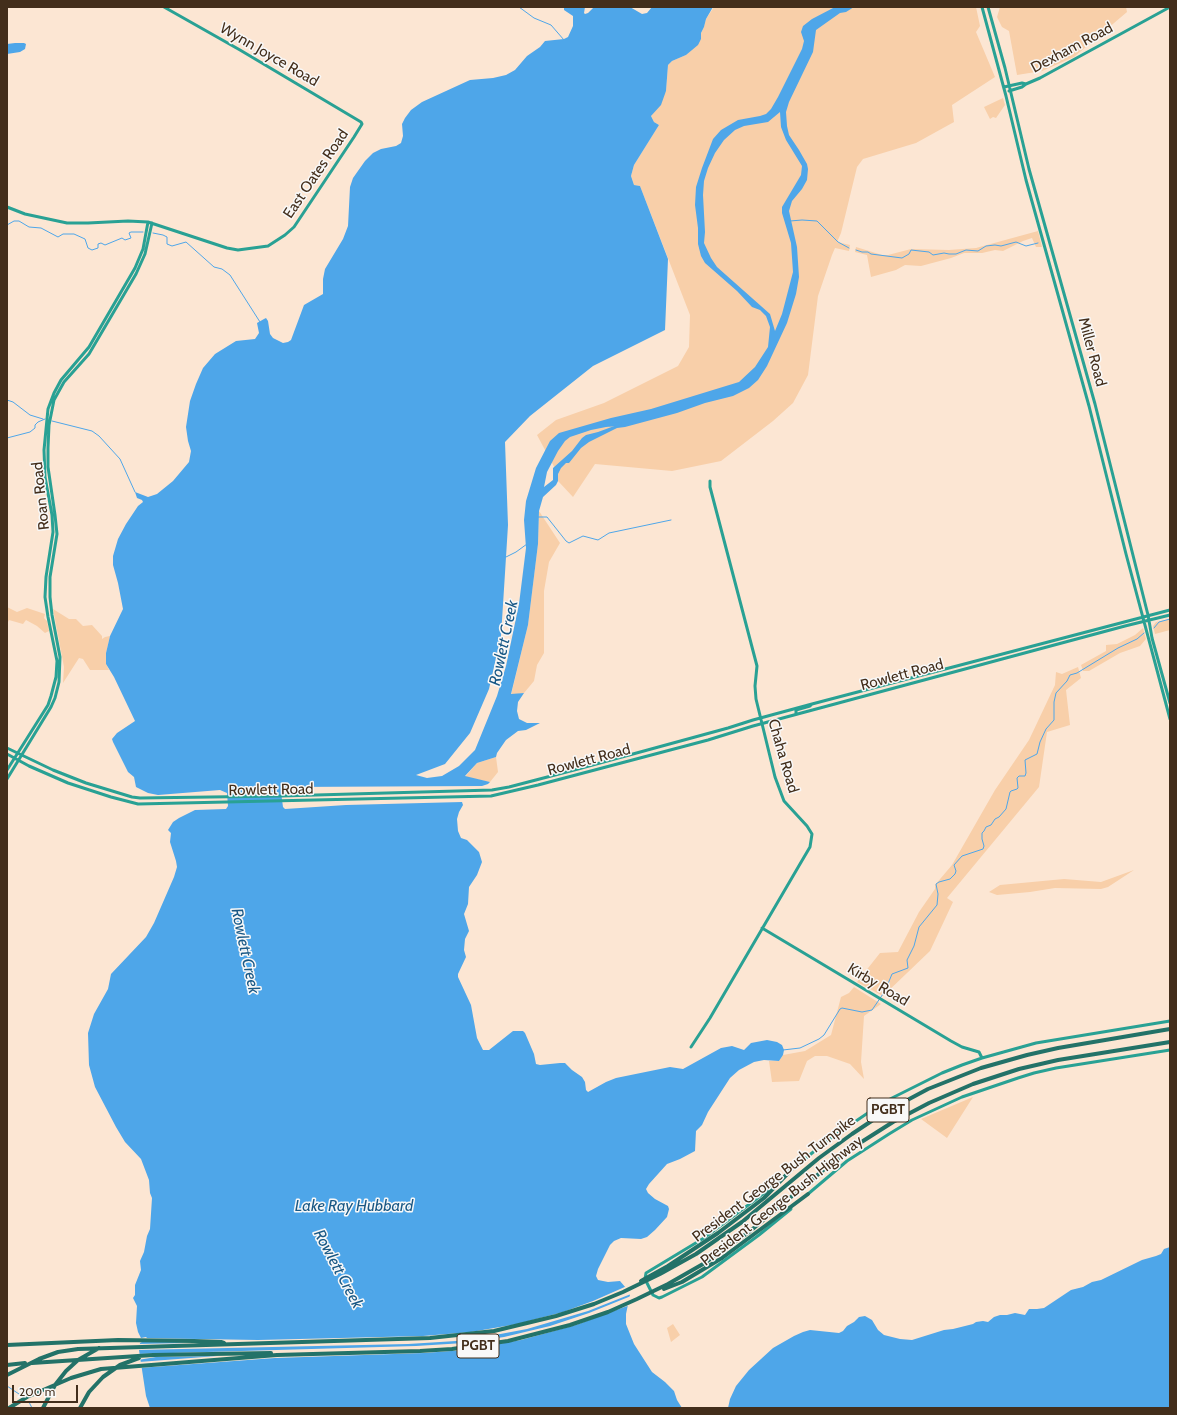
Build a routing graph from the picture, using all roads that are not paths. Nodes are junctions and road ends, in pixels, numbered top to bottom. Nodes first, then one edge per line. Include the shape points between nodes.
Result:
1 (164, 7) edge
2 (982, 7) edge
3 (988, 7) edge
4 (1170, 7) edge
5 (1026, 84) junction
6 (1009, 86) junction
7 (1004, 87) junction
8 (1010, 90) junction
9 (1005, 92) junction
10 (362, 123) joint
11 (7, 207) edge
12 (150, 223) junction
13 (1053, 254) junction
14 (1048, 255) junction
15 (1059, 274) junction
16 (1053, 276) junction
17 (710, 481) dead end
18 (1170, 610) edge
19 (1148, 615) junction
20 (1170, 615) edge
21 (1143, 617) junction
22 (1149, 620) junction
23 (1144, 622) junction
24 (1137, 623) junction
25 (1146, 627) junction
26 (1072, 635) junction
27 (1074, 640) junction
28 (1165, 693) junction
29 (1170, 703) edge
30 (812, 704) junction
31 (796, 714) junction
32 (760, 718) junction
33 (1170, 720) edge
34 (761, 724) junction
35 (7, 748) edge
36 (7, 754) edge
37 (19, 755) junction
38 (15, 758) junction
39 (18, 761) junction
40 (7, 770) edge
41 (7, 779) edge
42 (136, 798) junction
43 (136, 804) junction
44 (762, 928) junction
45 (1170, 1021) edge
46 (1161, 1022) junction
47 (1169, 1029) edge
48 (1169, 1042) edge
49 (691, 1047) dead end
50 (1170, 1049) edge
51 (982, 1058) junction
52 (791, 1170) junction
53 (808, 1194) junction
54 (651, 1277) junction
55 (656, 1291) junction
56 (132, 1340) junction
57 (224, 1344) junction
58 (7, 1345) edge
59 (295, 1354) junction
60 (152, 1355) junction
61 (7, 1365) edge
62 (7, 1375) edge
63 (9, 1408) edge
64 (43, 1408) edge
65 (80, 1408) edge

1 - 10 main road, Wynn Joyce Road
2 - 7 main road, Miller Road
3 - 6 main road, Miller Road
4 - 5 main road, Dexham Road
5 - 6 main road, Dexham Road
5 - 8 main road, Dexham Road
6 - 7 main road, Dexham Road
6 - 8 main road, Miller Road
7 - 9 main road, Miller Road
8 - 9 main road, Dexham Road
8 - 13 main road, Miller Road
9 - 14 main road, Miller Road via 1026,180
10 - 12 main road, East Oates Road via 294,227 268,246 238,250 227,248
11 - 12 main road, East Oates Road via 24,214 67,223
12 - 37 main road, Roan Road via 135,268 89,347 61,380 48,409 44,467 53,532 45,596 57,650 57,672 52,696
13 - 14 main road
13 - 15 main road, Miller Road
14 - 16 main road, Miller Road
15 - 16 main road
15 - 19 main road, Miller Road via 1095,404
16 - 21 main road, Miller Road
17 - 32 main road, Chaha Road via 757,666 755,686
18 - 19 main road, Rowlett Road
19 - 21 main road, Rowlett Road
19 - 22 main road, Miller Road
20 - 22 main road, Rowlett Road
21 - 23 main road, Miller Road
21 - 26 main road, Rowlett Road
22 - 23 main road, Rowlett Road
22 - 28 main road, Miller Road
23 - 24 main road, Rowlett Road
23 - 25 main road, Miller Road
24 - 25 main road
24 - 27 main road, Rowlett Road
25 - 28 main road, Miller Road
26 - 27 main road
26 - 30 main road, Rowlett Road
27 - 31 main road, Rowlett Road
28 - 29 main road, Miller Road
28 - 33 main road, Miller Road
30 - 31 main road via 796,710
30 - 32 main road, Rowlett Road
31 - 34 main road, Rowlett Road
32 - 34 main road, Chaha Road
32 - 42 main road, Rowlett Road via 501,788 478,791
34 - 43 main road, Rowlett Road via 491,796
34 - 44 main road, Chaha Road via 782,798 812,834 810,847
35 - 37 main road, Rowlett Road
36 - 38 main road, Rowlett Road
37 - 38 main road, Roan Road
37 - 39 main road, Roan Road
37 - 42 main road, Rowlett Road via 86,783
38 - 39 main road, Rowlett Road
38 - 40 main road, Roan Road
39 - 41 main road, Roan Road
39 - 43 main road, Rowlett Road via 68,783
42 - 43 main road
44 - 49 main road, Chaha Road
44 - 51 main road, Kirby Road via 950,1041 979,1052
45 - 46 main road, President George Bush Highway
46 - 47 main road
46 - 51 main road, President George Bush Highway via 1036,1043
47 - 54 highway, President George Bush Turnpike / PGBT via 1027,1055 973,1071 921,1093 852,1134 729,1232 689,1258
48 - 55 highway, President George Bush Turnpike / PGBT via 1034,1065 980,1081 928,1103 859,1143 736,1241 700,1266
50 - 53 main road, President George Bush Highway via 1034,1073 962,1098 889,1134 847,1161
51 - 52 main road, President George Bush Highway via 942,1073 884,1102 828,1140
52 - 53 main road, President George Bush Highway via 704,1238 646,1273 645,1279 653,1295 662,1297 702,1276 759,1236
52 - 54 highway via 742,1216
53 - 55 highway via 703,1270 682,1282
54 - 57 highway, President George Bush Turnpike / PGBT via 586,1307 478,1334 423,1339
55 - 59 highway, President George Bush Turnpike / PGBT via 577,1322 535,1335 500,1342 428,1351
56 - 57 highway
56 - 58 highway
56 - 64 highway via 102,1346 78,1360 58,1381
57 - 62 highway via 82,1348 58,1352 29,1362
59 - 60 highway
59 - 63 highway via 109,1368 71,1378 27,1397
60 - 61 highway
60 - 65 highway via 129,1361 109,1372 94,1387

